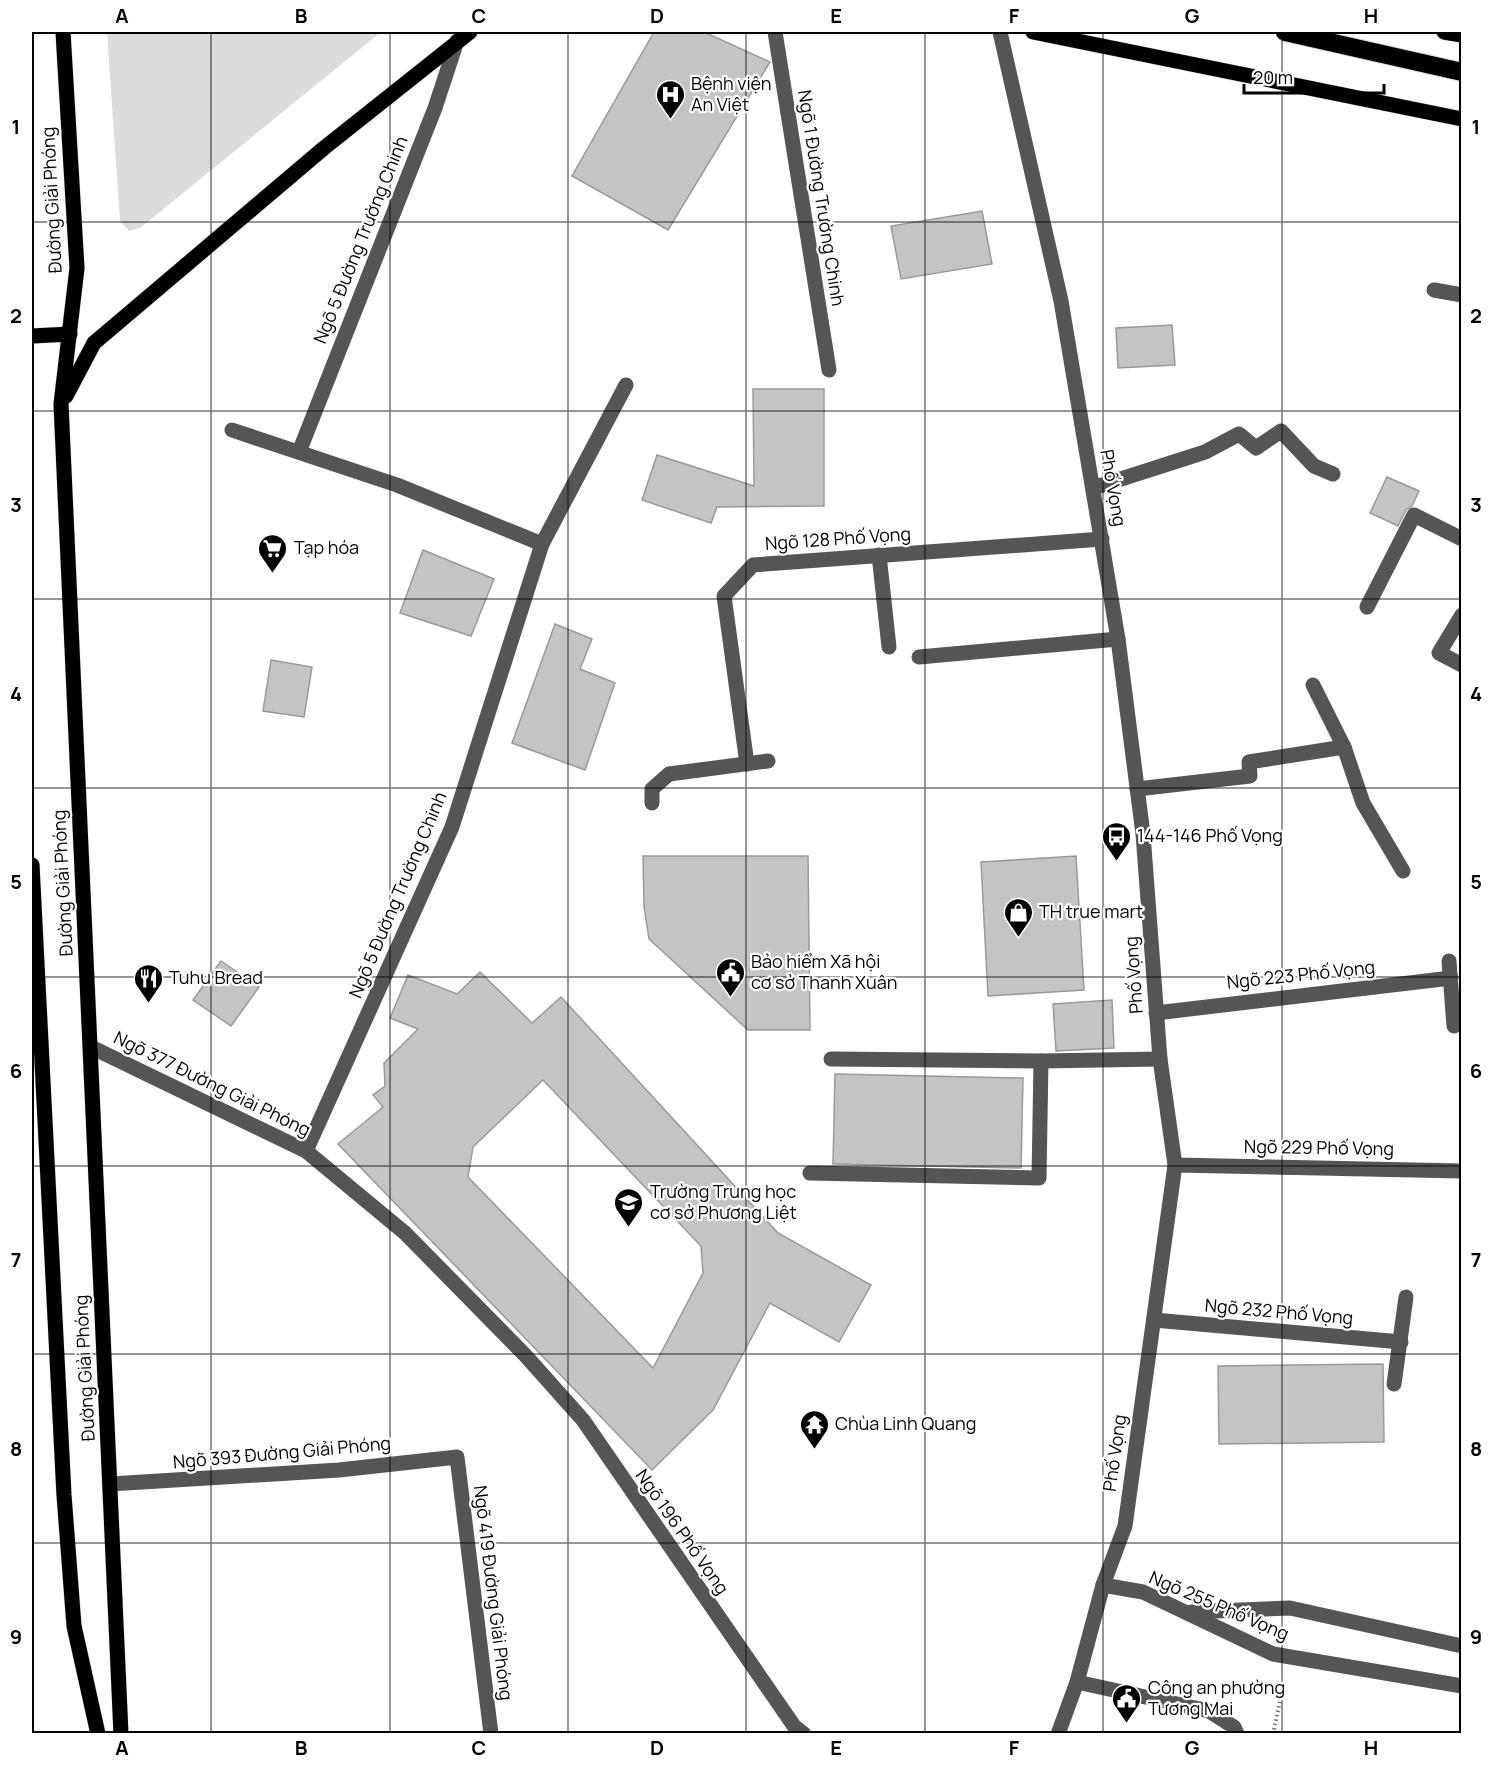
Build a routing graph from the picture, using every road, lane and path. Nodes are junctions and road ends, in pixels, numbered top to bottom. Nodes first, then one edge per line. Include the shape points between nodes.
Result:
1 (63, 32) edge
2 (470, 32) edge
3 (775, 32) edge
4 (1000, 32) edge
5 (1033, 32) edge
6 (1285, 32) edge
7 (1444, 32) edge
8 (1461, 35) edge
9 (457, 41) junction
10 (1461, 72) edge
11 (1461, 119) edge
12 (1434, 290) dead end
13 (1461, 296) edge
14 (70, 334) junction
15 (32, 336) edge
16 (829, 370) dead end
17 (626, 385) dead end
18 (62, 404) junction
19 (232, 429) dead end
20 (299, 452) junction
21 (1333, 474) dead end
22 (1093, 488) junction
23 (1102, 539) junction
24 (1461, 539) edge
25 (542, 544) junction
26 (879, 555) junction
27 (1367, 607) dead end
28 (1461, 615) edge
29 (1118, 639) junction
30 (889, 646) dead end
31 (919, 657) dead end
32 (1461, 665) edge
33 (1313, 685) dead end
34 (1344, 747) junction
35 (768, 761) dead end
36 (747, 764) junction
37 (1137, 789) junction
38 (652, 803) dead end
39 (32, 865) edge
40 (1402, 871) dead end
41 (1449, 961) dead end
42 (1451, 978) junction
43 (1156, 1012) junction
44 (1454, 1026) dead end
45 (90, 1047) junction
46 (831, 1059) dead end
47 (1160, 1059) junction
48 (1041, 1061) junction
49 (306, 1151) junction
50 (1176, 1165) junction
51 (1461, 1171) edge
52 (810, 1173) dead end
53 (1406, 1297) dead end
54 (1154, 1320) junction
55 (1401, 1342) junction
56 (525, 1355) joint
57 (1394, 1384) dead end
58 (457, 1457) joint
59 (110, 1484) junction
60 (1103, 1585) junction
61 (1188, 1612) junction
62 (1461, 1646) edge
63 (1290, 1657) junction
64 (1077, 1682) junction
65 (1461, 1686) edge
66 (98, 1734) edge
67 (121, 1734) edge
68 (491, 1734) edge
69 (804, 1734) edge
70 (1058, 1734) edge
71 (1238, 1734) edge
72 (1273, 1734) edge

1 - 14 main road, Đường Giải Phóng via 77,268
2 - 9 main road
3 - 16 street, Ngõ 1 Đường Trường Chinh
4 - 22 street, Phố Vọng via 1062,301
5 - 11 main road
6 - 10 highway
7 - 8 main road
9 - 18 main road via 94,343
9 - 20 street, Ngõ 5 Đường Trường Chinh via 435,108
12 - 13 street
14 - 15 main road
14 - 18 main road, Đường Giải Phóng
17 - 25 street, Ngõ 5 Đường Trường Chinh
18 - 45 main road, Đường Giải Phóng
19 - 20 street
20 - 25 street via 397,485
21 - 22 street via 1314,466 1281,431 1256,448 1239,434 1204,453
22 - 23 street, Phố Vọng
23 - 26 street, Ngõ 128 Phố Vọng
23 - 29 street, Phố Vọng
24 - 27 street via 1414,515
25 - 49 street, Ngõ 5 Đường Trường Chinh via 452,827
26 - 30 street
26 - 36 street, Ngõ 128 Phố Vọng via 753,565 724,596
28 - 32 street via 1439,653
29 - 31 street
29 - 37 street, Phố Vọng
33 - 34 street
34 - 37 street via 1249,762 1250,776
34 - 40 street via 1363,803
35 - 36 street
36 - 38 street via 669,774 652,789
37 - 43 street, Phố Vọng
39 - 66 main road via 74,1626
41 - 42 street
42 - 43 street, Ngõ 223 Phố Vọng
42 - 44 street
43 - 47 street, Phố Vọng
45 - 49 street, Ngõ 377 Đường Giải Phóng
45 - 59 main road, Đường Giải Phóng
46 - 48 street
47 - 48 street
47 - 50 street, Phố Vọng
48 - 52 street via 1039,1178
49 - 56 street, Ngõ 377 Đường Giải Phóng via 405,1233
50 - 51 street, Ngõ 229 Phố Vọng
50 - 54 street, Phố Vọng
53 - 55 street
54 - 55 street, Ngõ 232 Phố Vọng
54 - 60 street, Phố Vọng via 1125,1526
55 - 57 street
56 - 69 street, Ngõ 196 Phố Vọng via 583,1420 794,1726
58 - 59 street, Ngõ 393 Đường Giải Phóng via 339,1470
58 - 68 street, Ngõ 419 Đường Giải Phóng
59 - 67 main road, Đường Giải Phóng
60 - 61 street, Ngõ 255 Phố Vọng via 1143,1592
60 - 64 street, Phố Vọng
61 - 62 street via 1290,1608
61 - 63 street, Ngõ 255 Phố Vọng via 1273,1654
63 - 65 street, Ngõ 255 Phố Vọng
63 - 72 path
64 - 70 street, Phố Vọng
64 - 71 street via 1209,1711 1234,1726

